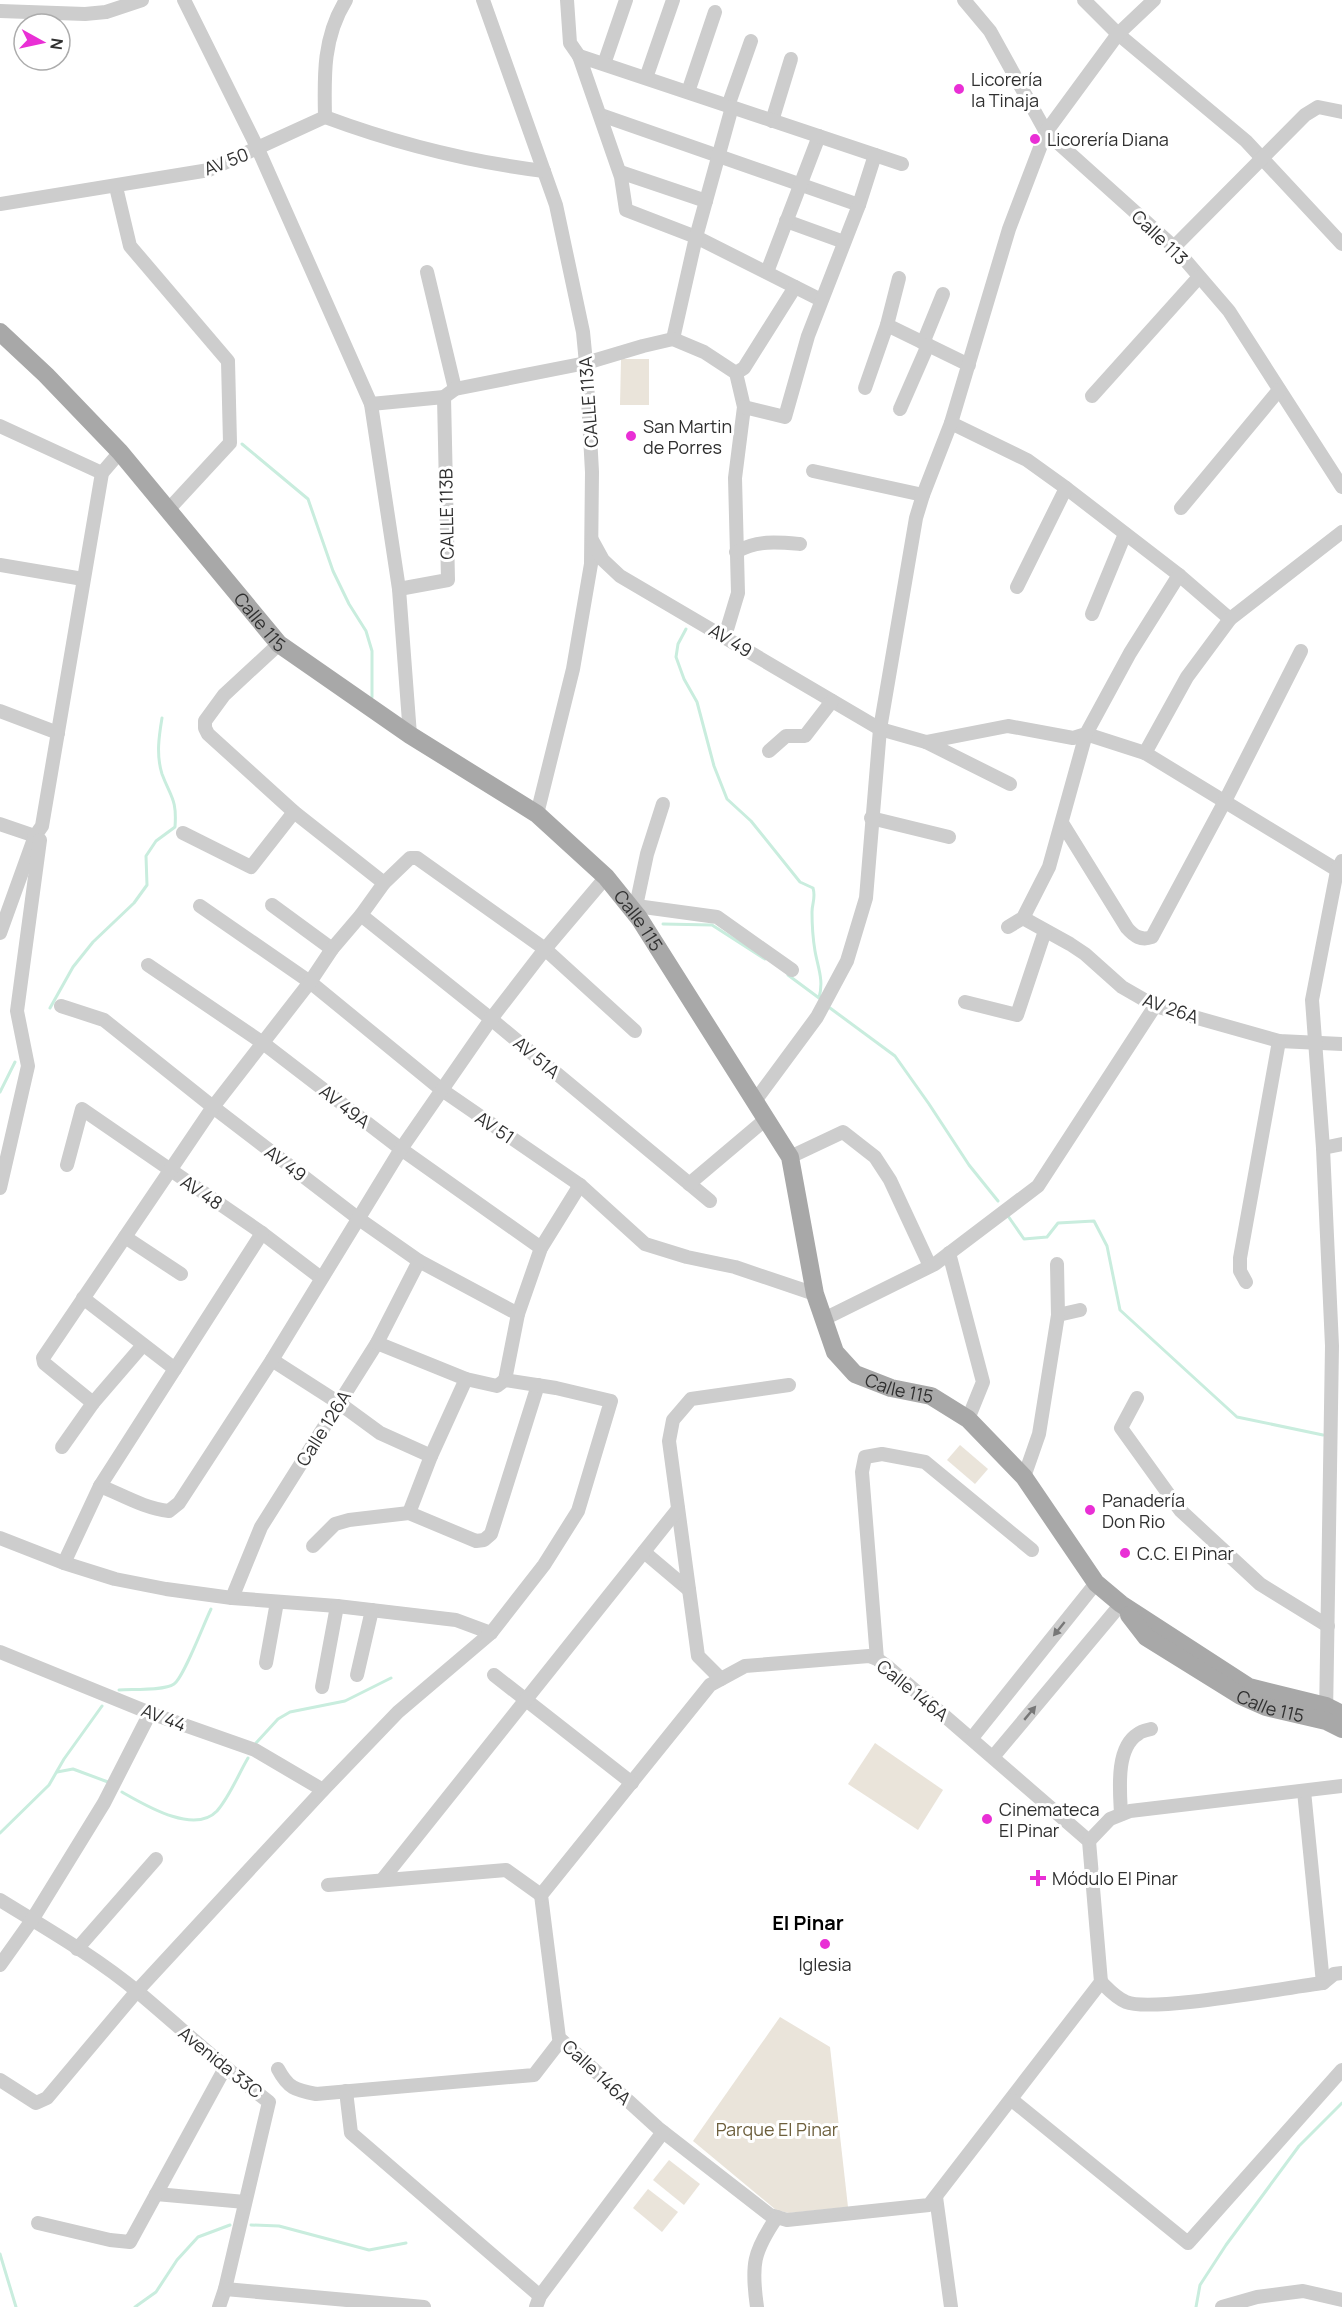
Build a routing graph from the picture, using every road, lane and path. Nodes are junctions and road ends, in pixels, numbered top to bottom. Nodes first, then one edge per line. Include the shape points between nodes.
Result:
1 (142, 0) edge
2 (346, 0) edge
3 (483, 0) edge
4 (567, 0) edge
5 (626, 0) edge
6 (673, 0) edge
7 (964, 0) edge
8 (1084, 0) edge
9 (1154, 0) edge
10 (186, 1) edge
11 (0, 11) edge
12 (715, 12) dead end
13 (1118, 34) junction
14 (751, 41) dead end
15 (579, 56) junction
16 (791, 59) dead end
17 (604, 64) junction
18 (646, 78) junction
19 (688, 92) junction
20 (730, 106) junction
21 (1342, 112) edge
22 (601, 115) junction
23 (325, 117) junction
24 (772, 121) junction
25 (1046, 132) junction
26 (819, 136) junction
27 (258, 149) junction
28 (719, 155) junction
29 (875, 155) junction
30 (1263, 157) junction
31 (902, 164) dead end
32 (544, 171) junction
33 (620, 172) junction
34 (800, 184) junction
35 (116, 187) junction
36 (706, 201) junction
37 (0, 204) edge
38 (859, 205) junction
39 (786, 221) junction
40 (696, 237) junction
41 (844, 242) junction
42 (1342, 244) edge
43 (1174, 246) junction
44 (427, 272) dead end
45 (766, 272) junction
46 (1199, 277) junction
47 (899, 278) dead end
48 (795, 287) junction
49 (943, 294) dead end
50 (821, 300) junction
51 (887, 325) junction
52 (0, 333) edge
53 (673, 339) junction
54 (926, 344) junction
55 (586, 363) junction
56 (969, 365) junction
57 (736, 373) junction
58 (865, 388) dead end
59 (1279, 390) junction
60 (450, 393) junction
61 (1092, 396) dead end
62 (371, 404) junction
63 (744, 407) junction
64 (900, 409) dead end
65 (951, 423) junction
66 (0, 426) edge
67 (120, 452) junction
68 (813, 471) dead end
69 (102, 473) junction
70 (1342, 487) edge
71 (1066, 488) junction
72 (922, 495) junction
73 (1181, 508) dead end
74 (168, 510) junction
75 (1342, 532) edge
76 (1125, 534) junction
77 (592, 540) junction
78 (800, 544) dead end
79 (736, 552) junction
80 (0, 566) edge
81 (1179, 575) junction
82 (83, 579) junction
83 (1017, 587) dead end
84 (399, 589) junction
85 (1092, 614) dead end
86 (1230, 619) junction
87 (725, 636) junction
88 (279, 645) junction
89 (1301, 651) dead end
90 (832, 700) junction
91 (0, 711) edge
92 (880, 729) junction
93 (58, 733) junction
94 (1086, 734) junction
95 (410, 735) junction
96 (926, 742) junction
97 (769, 751) dead end
98 (1145, 753) junction
99 (1010, 784) dead end
100 (1225, 801) junction
101 (663, 804) dead end
102 (294, 812) junction
103 (537, 814) junction
104 (871, 818) junction
105 (1062, 823) junction
106 (0, 824) edge
107 (38, 831) junction
108 (183, 833) dead end
109 (949, 837) dead end
110 (1340, 868) edge
111 (606, 877) junction
112 (384, 883) junction
113 (272, 905) dead end
114 (200, 906) dead end
115 (632, 906) junction
116 (361, 915) junction
117 (1023, 918) junction
118 (1008, 927) dead end
119 (1045, 931) junction
120 (0, 933) edge
121 (332, 949) junction
122 (545, 950) junction
123 (148, 965) dead end
124 (792, 970) dead end
125 (310, 981) junction
126 (964, 1002) dead end
127 (61, 1006) dead end
128 (1155, 1006) junction
129 (491, 1019) junction
130 (635, 1031) dead end
131 (1279, 1041) junction
132 (1314, 1042) junction
133 (263, 1043) junction
134 (1342, 1044) edge
135 (442, 1090) junction
136 (755, 1101) junction
137 (213, 1107) junction
138 (766, 1119) junction
139 (1342, 1144) edge
140 (1323, 1148) junction
141 (401, 1149) junction
142 (790, 1157) junction
143 (67, 1165) dead end
144 (170, 1170) junction
145 (689, 1184) junction
146 (580, 1185) junction
147 (0, 1188) edge
148 (710, 1201) dead end
149 (359, 1219) junction
150 (262, 1233) junction
151 (125, 1237) junction
152 (1335, 1242) edge
153 (541, 1248) junction
154 (949, 1254) junction
155 (419, 1261) junction
156 (1057, 1264) dead end
157 (930, 1266) junction
158 (181, 1274) dead end
159 (321, 1278) junction
160 (1246, 1282) dead end
161 (815, 1294) junction
162 (83, 1298) junction
163 (1080, 1310) dead end
164 (518, 1314) junction
165 (1058, 1315) junction
166 (824, 1319) junction
167 (377, 1342) junction
168 (143, 1345) junction
169 (1337, 1345) edge
170 (272, 1360) junction
171 (175, 1368) junction
172 (466, 1379) junction
173 (505, 1380) junction
174 (538, 1385) junction
175 (789, 1385) dead end
176 (1137, 1398) dead end
177 (1337, 1401) edge
178 (93, 1403) junction
179 (339, 1403) junction
180 (968, 1419) junction
181 (62, 1447) dead end
182 (431, 1456) junction
183 (1024, 1477) junction
184 (100, 1486) junction
185 (678, 1509) junction
186 (409, 1513) junction
187 (0, 1538) edge
188 (313, 1546) dead end
189 (1032, 1550) dead end
190 (644, 1552) junction
191 (64, 1563) junction
192 (1096, 1583) junction
193 (689, 1590) junction
194 (232, 1598) junction
195 (277, 1602) junction
196 (1121, 1604) junction
197 (337, 1606) junction
198 (372, 1610) junction
199 (1328, 1626) junction
200 (491, 1633) junction
201 (0, 1652) edge
202 (877, 1659) junction
203 (266, 1663) dead end
204 (357, 1675) dead end
205 (494, 1676) dead end
206 (721, 1679) junction
207 (322, 1687) dead end
208 (525, 1701) junction
209 (150, 1713) junction
210 (1334, 1717) edge
211 (1151, 1729) dead end
212 (972, 1738) junction
213 (993, 1757) junction
214 (632, 1783) junction
215 (1342, 1786) edge
216 (323, 1790) junction
217 (1304, 1791) junction
218 (1121, 1814) junction
219 (1089, 1841) junction
220 (156, 1859) dead end
221 (382, 1880) junction
222 (328, 1885) dead end
223 (541, 1895) junction
224 (0, 1900) edge
225 (32, 1920) junction
226 (77, 1949) junction
227 (0, 1965) edge
228 (1342, 1973) edge
229 (1101, 1982) junction
230 (1323, 1983) junction
231 (137, 1991) junction
232 (561, 2040) junction
233 (225, 2068) junction
234 (279, 2069) dead end
235 (1342, 2070) edge
236 (0, 2080) edge
237 (346, 2091) junction
238 (1012, 2100) junction
239 (663, 2132) junction
240 (156, 2194) junction
241 (936, 2197) junction
242 (245, 2202) junction
243 (777, 2217) junction
244 (38, 2223) dead end
245 (225, 2289) junction
246 (1342, 2300) edge
247 (538, 2301) edge
248 (1276, 2301) edge
249 (219, 2307) edge
250 (424, 2307) edge
251 (757, 2307) edge
252 (951, 2307) edge
253 (1222, 2307) edge

1 - 11 street via 106,12 85,14
2 - 23 street via 335,18 324,65
3 - 32 street, CALLE 113A
4 - 15 street via 570,43
5 - 17 street
6 - 18 street
7 - 25 street, Calle 113 via 990,31
8 - 13 street
9 - 13 street
10 - 27 street
12 - 19 street
13 - 25 street
13 - 30 street
14 - 20 street
15 - 17 street
15 - 22 street
16 - 24 street
17 - 18 street
18 - 19 street
19 - 20 street
20 - 24 street
20 - 28 street
21 - 30 street via 1318,108 1312,111
22 - 28 street
22 - 33 street
23 - 27 street, AV 50
23 - 32 street via 381,138
24 - 26 street
25 - 43 street, Calle 113
25 - 56 street via 1009,229
26 - 29 street
26 - 34 street
27 - 35 street, AV 50 via 209,170
27 - 62 street
28 - 34 street
28 - 36 street
29 - 31 street
29 - 38 street
30 - 42 street
30 - 43 street
32 - 55 street, CALLE 113A via 556,205
33 - 36 street
33 - 40 street via 626,210
34 - 38 street
34 - 39 street
35 - 37 street, AV 50
35 - 74 street via 130,246 228,361 230,442
36 - 40 street
38 - 41 street
39 - 41 street
39 - 45 street
40 - 45 street
40 - 53 street
41 - 50 street
43 - 46 street, Calle 113
44 - 60 street
45 - 48 street
46 - 59 street, Calle 113 via 1229,311
46 - 61 street
47 - 51 street
48 - 50 street
48 - 57 street via 744,368
49 - 54 street
50 - 63 street via 785,417
51 - 54 street
51 - 58 street
52 - 67 main road, Calle 115
53 - 55 street
53 - 57 street via 704,352
54 - 56 street
54 - 64 street
55 - 60 street
55 - 77 street, CALLE 113A
56 - 65 street
57 - 63 street
59 - 70 street, Calle 113
59 - 73 street
60 - 62 street
60 - 84 street, CALLE 113B via 448,580
62 - 84 street
63 - 79 street via 735,478
65 - 71 street via 1027,460
65 - 72 street
66 - 69 street
67 - 69 street
67 - 74 main road, Calle 115
68 - 72 street
69 - 82 street
71 - 76 street
71 - 83 street
72 - 92 street
74 - 88 main road, Calle 115
75 - 86 street
76 - 81 street
76 - 85 street
77 - 87 street, AV 49 via 603,560 620,576
77 - 103 street, CALLE 113A via 573,669
78 - 79 street via 773,541 750,544
79 - 87 street via 738,593
80 - 82 street
81 - 86 street
81 - 94 street
82 - 93 street
84 - 95 street
86 - 98 street via 1187,677
87 - 90 street, AV 49
88 - 95 main road, Calle 115
88 - 102 street via 224,695 205,721 205,728
89 - 100 street
90 - 92 street, AV 49
90 - 97 street via 805,736 786,736
91 - 93 street
92 - 96 street, AV 49
92 - 104 street
93 - 107 street
94 - 96 street via 1073,738 1008,726
94 - 98 street
94 - 105 street
95 - 103 main road, Calle 115
96 - 99 street, AV 49
98 - 100 street
100 - 105 street via 1157,931 1146,939 1127,928
100 - 110 street
101 - 115 street
102 - 108 street via 251,867
102 - 112 street
103 - 111 main road, Calle 115
104 - 109 street
104 - 136 street via 866,898 847,961 817,1017
105 - 117 street via 1049,867
106 - 107 street
107 - 120 street
107 - 147 street via 16,1011 28,1066
110 - 132 street via 1312,1000
111 - 115 main road, Calle 115
111 - 122 street
112 - 116 street
112 - 122 street via 410,858 417,858
113 - 121 street
114 - 125 street, AV 51
115 - 124 street via 717,917
115 - 136 main road, Calle 115
116 - 121 street
116 - 129 street, AV 51A
117 - 118 street
117 - 119 street, AV 26A
119 - 126 street via 1017,1015
119 - 128 street, AV 26A via 1085,954 1132,994
121 - 125 street
122 - 129 street
122 - 130 street
123 - 133 street, AV 49A
125 - 133 street
125 - 135 street, AV 51
127 - 137 street, AV 49 via 104,1020
128 - 131 street, AV 26A
128 - 154 street via 1044,1181
129 - 135 street
129 - 145 street, AV 51A
131 - 132 street, AV 26A
131 - 160 street via 1239,1258
132 - 134 street, AV 26A
132 - 140 street
133 - 137 street
133 - 141 street, AV 49A
135 - 141 street
135 - 146 street, AV 51
136 - 138 main road, Calle 115
137 - 144 street
137 - 149 street, AV 49
138 - 142 main road, Calle 115
138 - 145 street
139 - 140 street
140 - 152 street
141 - 149 street
141 - 153 street, AV 49A
142 - 157 street via 843,1132 875,1157 890,1180
142 - 161 main road, Calle 115
143 - 144 street, AV 48 via 82,1109
144 - 150 street, AV 48
144 - 151 street
145 - 148 street, AV 51A
146 - 153 street
146 - 161 street, AV 51 via 645,1244 735,1267
149 - 155 street, AV 49
149 - 159 street
150 - 159 street, AV 48
150 - 171 street
151 - 158 street
151 - 162 street
152 - 169 street
153 - 164 street
154 - 157 street
154 - 180 street via 983,1382
155 - 164 street, AV 49
155 - 167 street, Calle 126A
156 - 165 street
157 - 166 street
159 - 170 street
161 - 166 main road, Calle 115
162 - 168 street
162 - 178 street via 43,1358 44,1363
163 - 165 street
164 - 173 street
165 - 183 street via 1039,1434
166 - 180 main road, Calle 115 via 835,1352 855,1374 891,1388 931,1396
167 - 172 street
167 - 179 street, Calle 126A
168 - 171 street
168 - 178 street
169 - 177 street
170 - 179 street
170 - 184 street via 179,1503 170,1510 129,1500
171 - 184 street
172 - 173 street via 497,1386
172 - 182 street
173 - 174 street
174 - 186 street via 492,1534 476,1541
174 - 200 street via 611,1401 578,1512 544,1565
175 - 185 street via 691,1399 673,1420 669,1441
176 - 199 street via 1121,1428 1180,1510 1260,1584
177 - 199 street
178 - 181 street
179 - 182 street via 380,1433
179 - 194 street, Calle 126A via 261,1527
180 - 183 main road, Calle 115
182 - 186 street
183 - 192 main road, Calle 115
184 - 191 street
185 - 190 street
185 - 193 street
186 - 188 street via 335,1524
187 - 191 street
189 - 202 street via 925,1462 882,1454 865,1457 862,1472
190 - 193 street
190 - 208 street
191 - 194 street via 125,1581
192 - 196 main road, Calle 115
192 -> 212 street
193 - 206 street via 698,1656
194 - 195 street
195 - 197 street
195 - 203 street
196 - 210 main road, Calle 115 via 1146,1637 1241,1696 1266,1707
213 -> 196 street
197 - 198 street
197 - 207 street
198 - 200 street via 456,1620
198 - 204 street
199 - 210 street
200 - 216 street via 398,1712
201 - 209 street, AV 44
202 - 206 street, Calle 146A via 869,1656 745,1666
202 - 212 street, Calle 146A
205 - 208 street
206 - 214 street, Calle 146A via 710,1685
208 - 214 street
208 - 221 street
209 - 216 street, AV 44 via 255,1750
209 - 225 street via 104,1803
211 - 218 street via 1137,1734 1128,1744 1119,1775
212 - 213 street, Calle 146A
213 - 219 street, Calle 146A
214 - 223 street, Calle 146A
215 - 217 street
216 - 231 street
217 - 218 street
217 - 230 street
218 - 219 street via 1110,1819
219 - 229 street
220 - 226 street
221 - 222 street
221 - 223 street via 506,1870
223 - 232 street, Calle 146A
224 - 225 street, Avenida 33C
225 - 226 street, Avenida 33C
225 - 227 street
226 - 231 street, Avenida 33C
228 - 230 street
229 - 230 street via 1127,2002 1142,2005
229 - 238 street
231 - 233 street, Avenida 33C
231 - 236 street via 47,2098 36,2103
232 - 237 street via 534,2075
232 - 239 street, Calle 146A
233 - 240 street
233 - 242 street, Avenida 33C via 269,2102
234 - 237 street via 285,2083 298,2091
235 - 238 street via 1188,2243
237 - 247 street via 351,2133
238 - 241 street
239 - 243 street, Calle 146A
239 - 247 street
240 - 242 street
240 - 244 street via 130,2241
241 - 243 street via 929,2205 787,2220
241 - 252 street
242 - 245 street, Avenida 33C
243 - 251 street via 761,2240 754,2260
245 - 249 street, Avenida 33C
245 - 250 street
246 - 248 street via 1303,2291
248 - 253 street via 1257,2297

